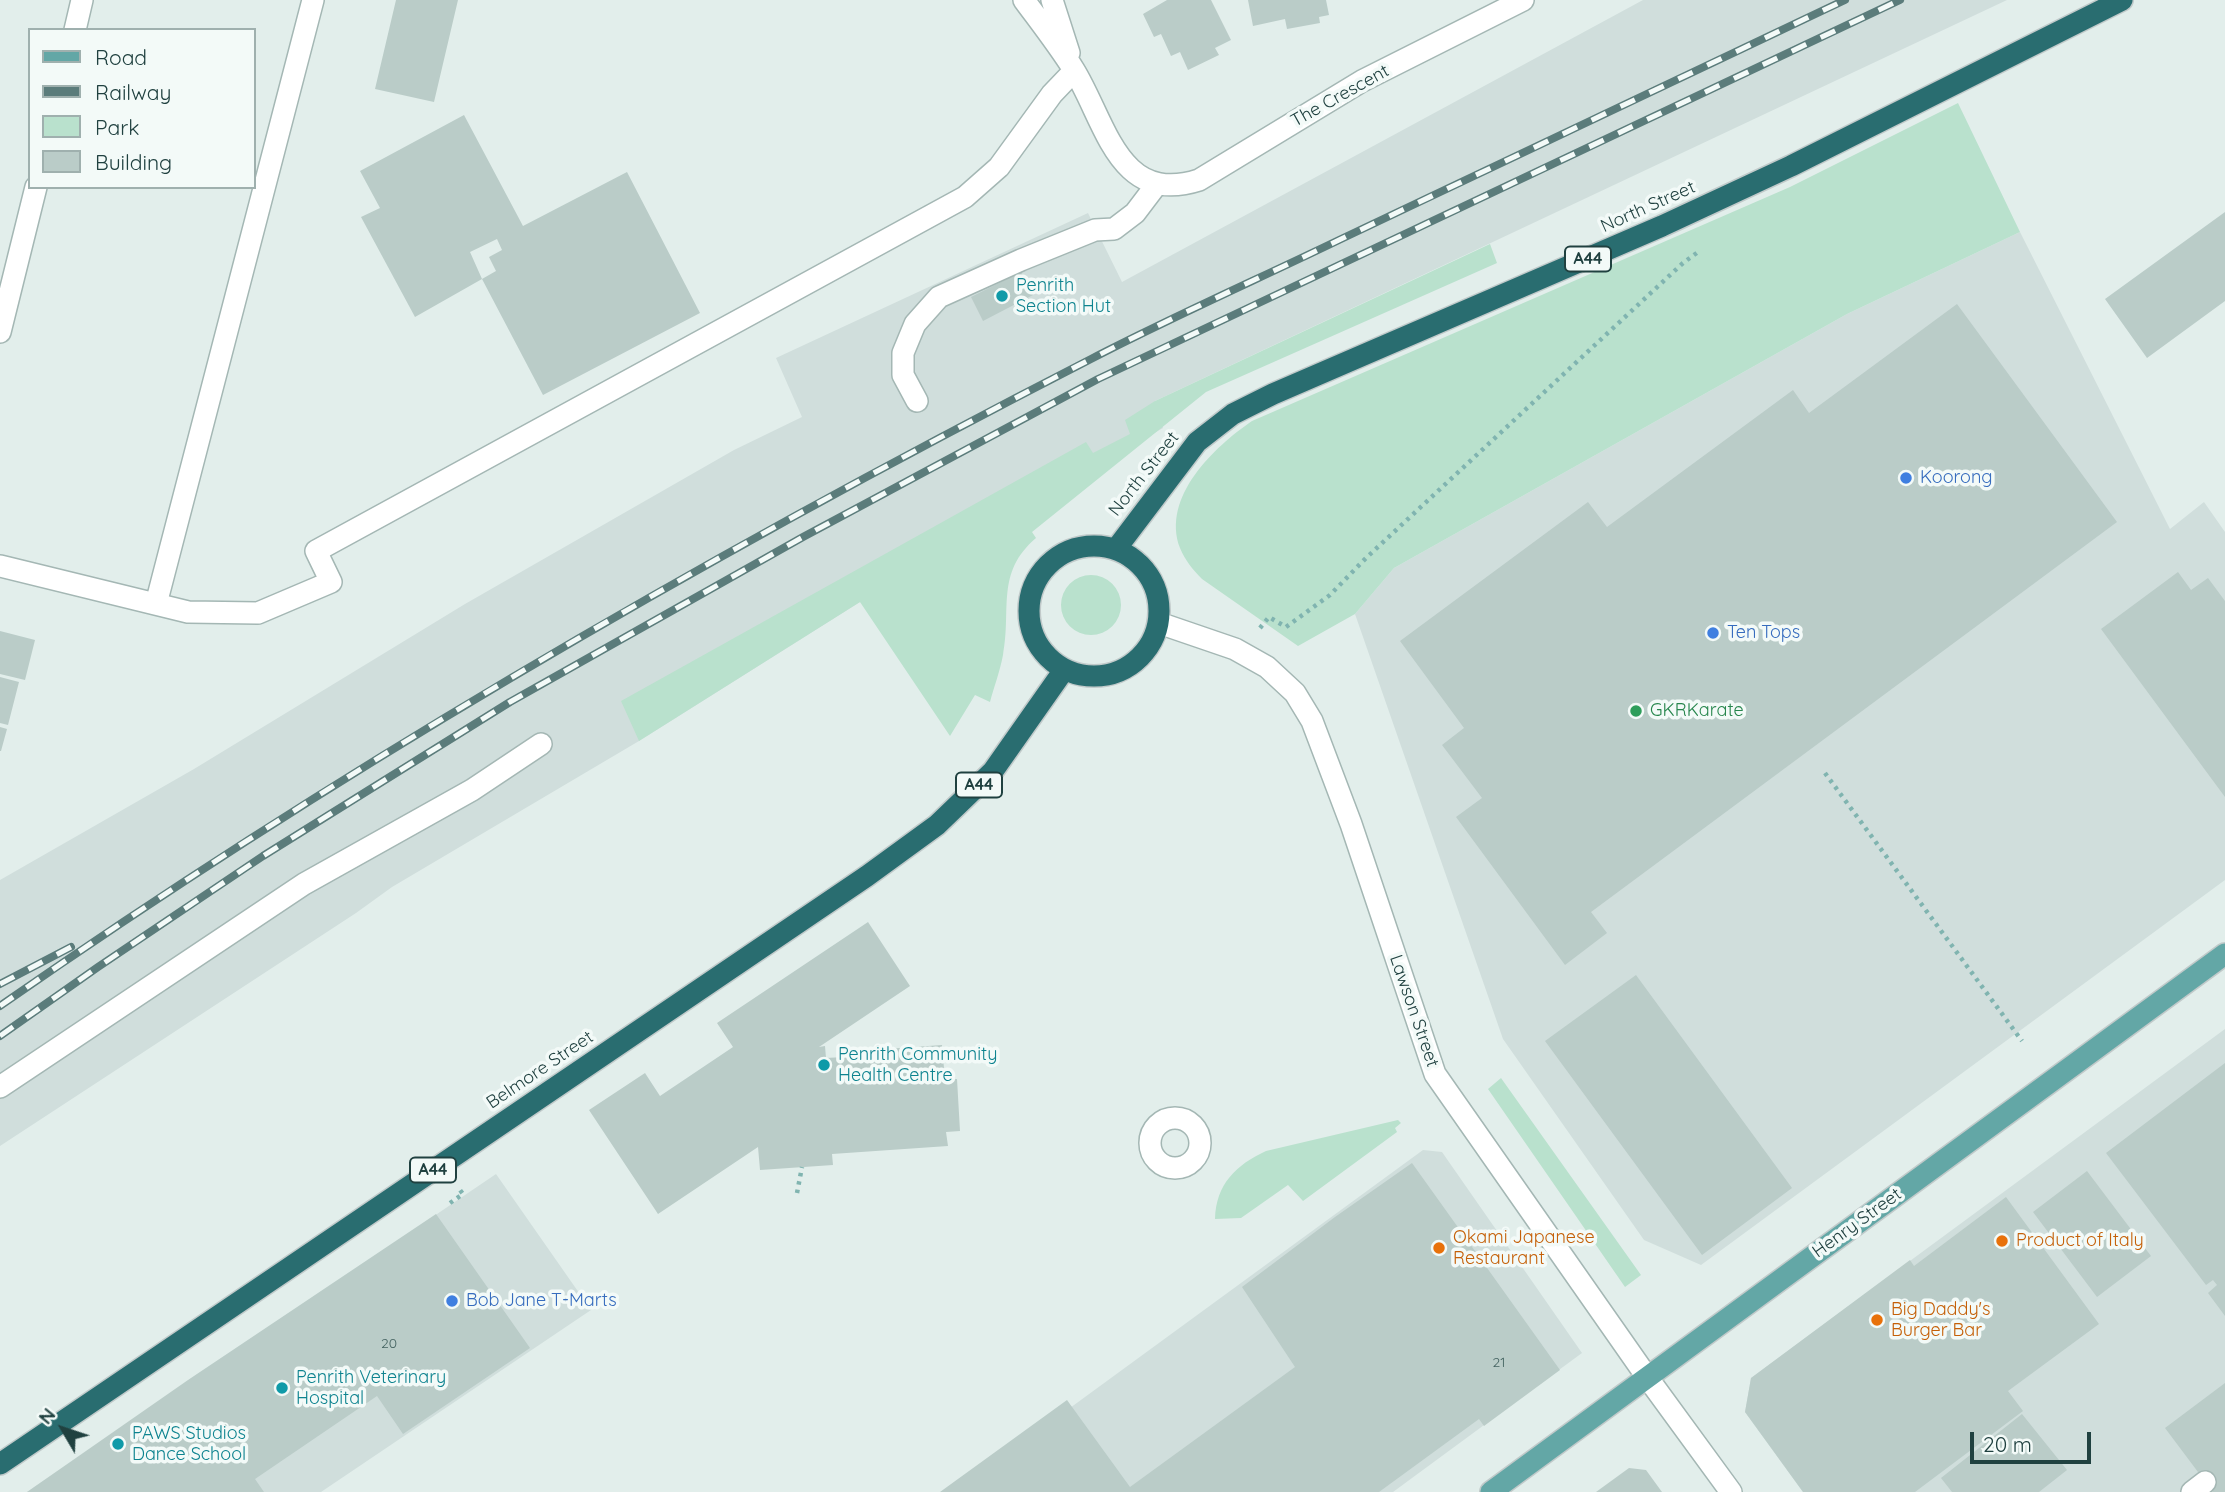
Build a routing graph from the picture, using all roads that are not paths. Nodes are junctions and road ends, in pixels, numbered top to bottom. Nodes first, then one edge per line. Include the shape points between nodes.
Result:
1 (82, 0) edge
2 (313, 0) edge
3 (1024, 0) edge
4 (1052, 0) edge
5 (1522, 0) edge
6 (2122, 0) edge
7 (75, 28) edge
8 (1074, 71) junction
9 (1157, 184) junction
10 (36, 189) edge
11 (0, 332) edge
12 (917, 401) dead end
13 (1116, 548) junction
14 (0, 566) edge
15 (156, 604) junction
16 (1159, 623) junction
17 (1064, 670) junction
18 (541, 744) dead end
19 (2225, 954) edge
20 (0, 1087) edge
21 (1647, 1377) junction
22 (0, 1464) edge
23 (1491, 1492) edge
24 (1731, 1492) edge

1 - 7 street
2 - 15 street
3 - 8 street
4 - 8 street
5 - 9 street, The Crescent via 1363,82 1199,180 1173,186
6 - 13 highway, North Street / A44 via 1732,194 1233,414 1197,442
8 - 9 street via 1128,168
8 - 15 street via 999,167 965,197 316,551 331,582 258,613 188,612
9 - 12 street via 1135,213 1114,229 1095,230 939,297 915,324 904,352 904,375
10 - 11 street
13 - 16 highway via 1133,557 1156,587
13 - 17 highway via 1094,545 1054,559 1039,575 1030,595 1034,638 1046,656
14 - 15 street
16 - 17 highway via 1140,659 1123,670 1103,676
16 - 21 street, Lawson Street via 1235,649 1267,667 1295,693 1312,721 1352,824 1435,1074
17 - 22 highway, Belmore Street / A44 via 993,772 937,825
18 - 20 street via 472,790 304,884
19 - 21 main road, Henry Street
21 - 23 main road, Henry Street
21 - 24 street, Lawson Street

